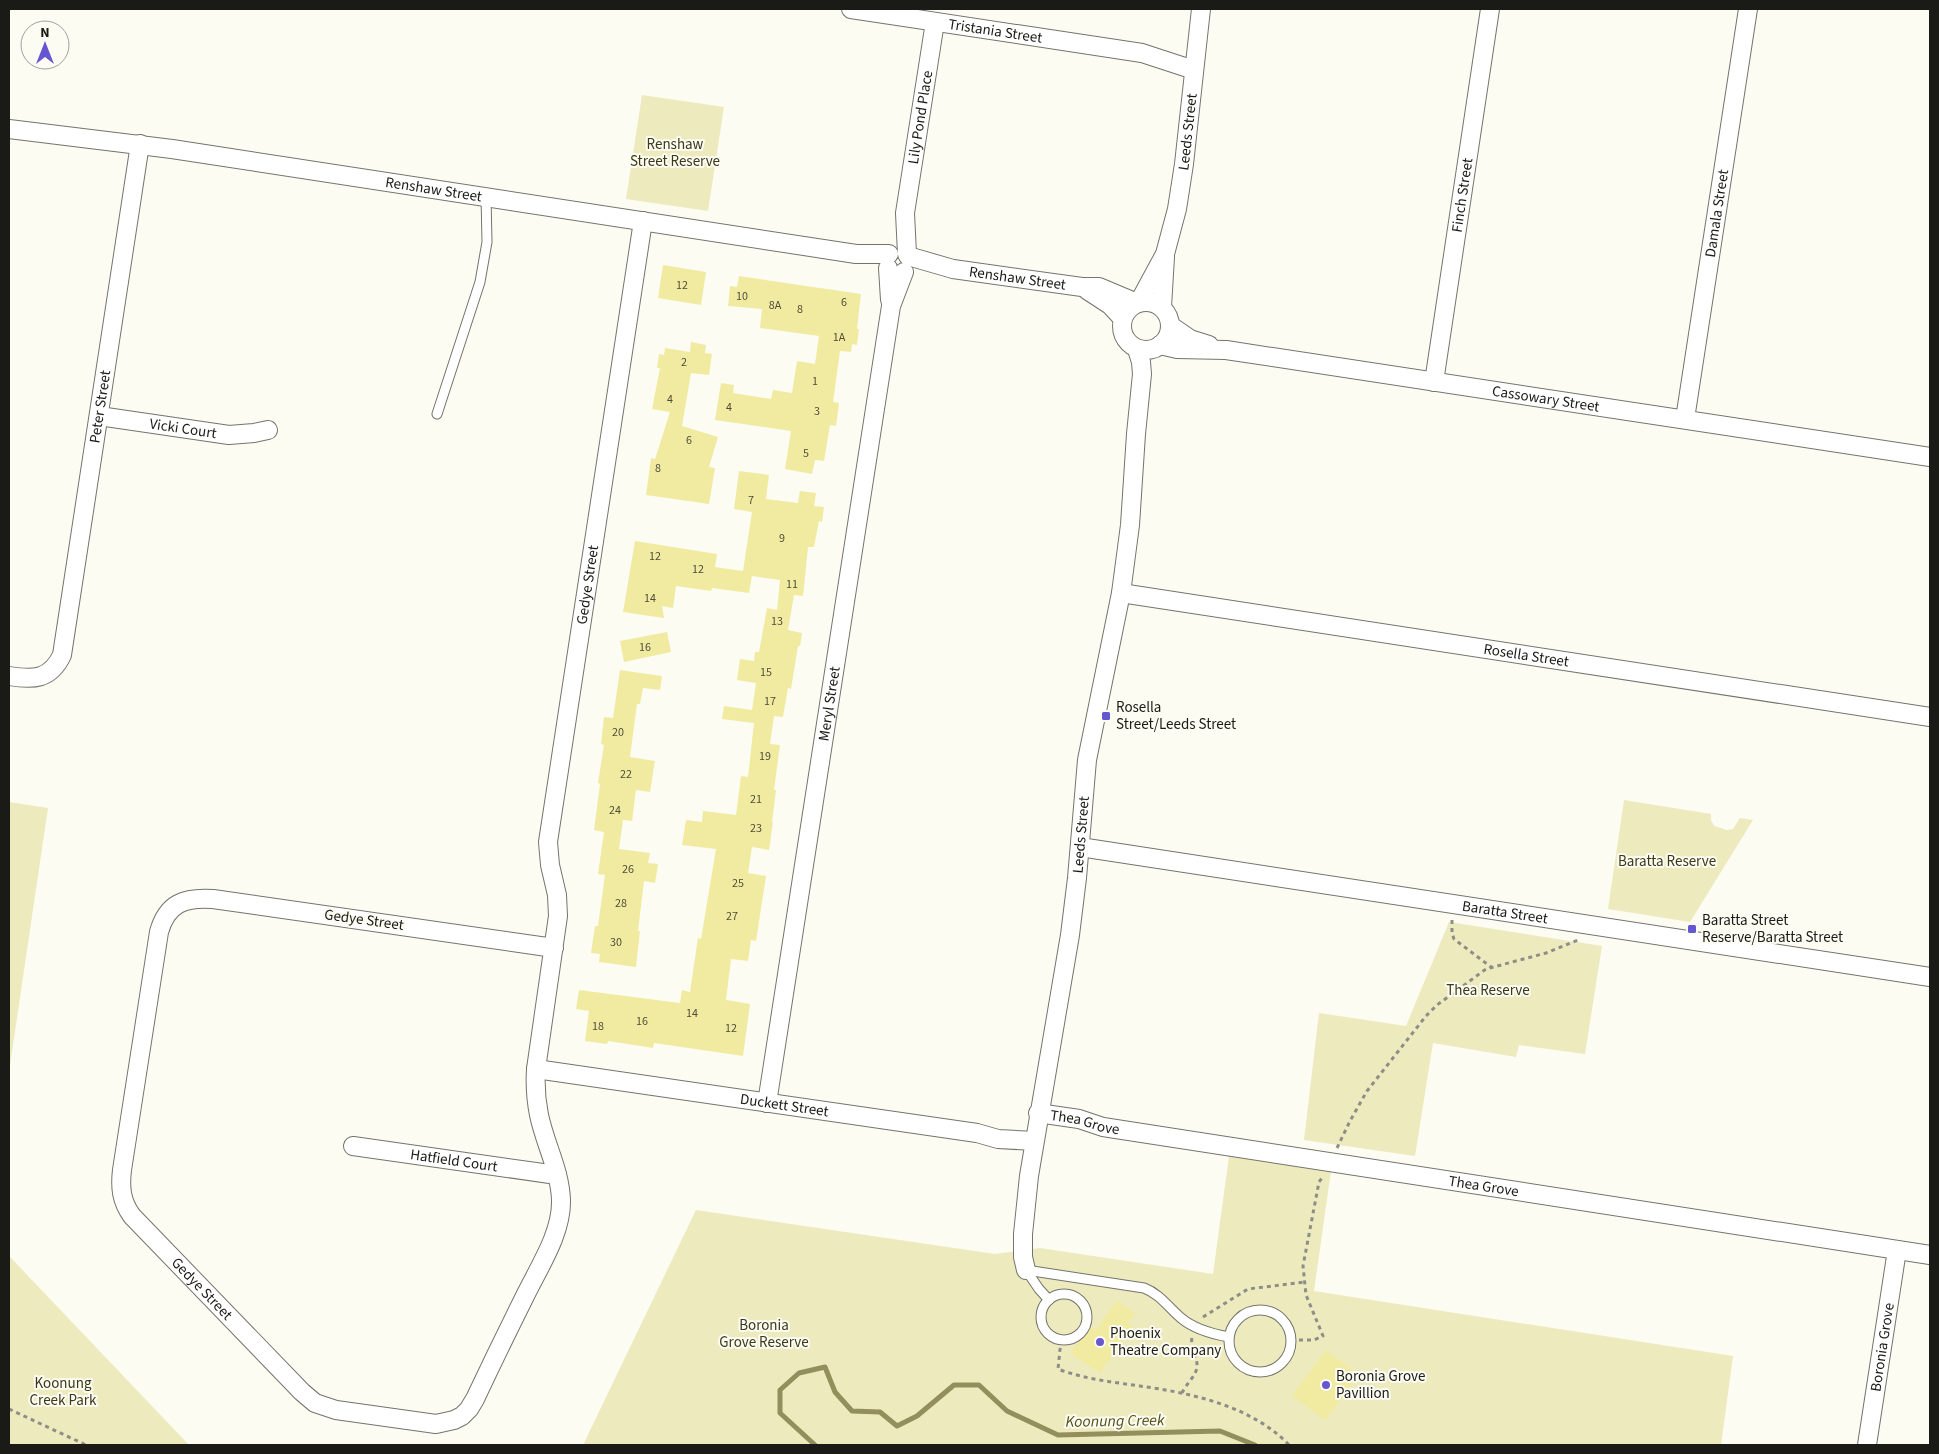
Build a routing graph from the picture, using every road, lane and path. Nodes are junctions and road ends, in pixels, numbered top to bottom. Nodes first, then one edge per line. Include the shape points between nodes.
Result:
1 (851, 9) edge
2 (1201, 9) edge
3 (1490, 9) edge
4 (1748, 9) edge
5 (935, 22) junction
6 (1194, 61) junction
7 (9, 129) edge
8 (140, 144) junction
9 (486, 196) junction
10 (643, 220) junction
11 (1165, 254) junction
12 (897, 261) junction
13 (1082, 288) junction
14 (1138, 302) junction
15 (1162, 307) junction
16 (1122, 318) junction
17 (1171, 326) junction
18 (1159, 347) junction
19 (1137, 348) junction
20 (1226, 350) junction
21 (1434, 382) junction
22 (1140, 400) junction
23 (437, 414) dead end
24 (99, 416) junction
25 (1685, 419) junction
26 (268, 430) dead end
27 (1930, 457) edge
28 (1121, 593) junction
29 (9, 676) edge
30 (1930, 718) edge
31 (1080, 847) junction
32 (1452, 920) dead end
33 (1578, 940) dead end
34 (554, 948) junction
35 (1491, 967) junction
36 (1930, 977) edge
37 (536, 1070) junction
38 (767, 1103) junction
39 (1038, 1113) junction
40 (1034, 1141) junction
41 (353, 1146) dead end
42 (1334, 1163) junction
43 (557, 1174) junction
44 (1897, 1250) junction
45 (1930, 1255) edge
46 (1026, 1270) junction
47 (1304, 1282) junction
48 (1049, 1300) junction
49 (1196, 1327) junction
50 (1228, 1337) junction
51 (1061, 1340) junction
52 (1291, 1340) junction
53 (1182, 1393) junction
54 (9, 1409) edge
55 (86, 1445) edge
56 (1289, 1445) edge
57 (1867, 1445) edge

1 - 5 street, Tristania Street
2 - 6 street, Leeds Street
3 - 21 street, Finch Street
4 - 25 street, Damala Street
5 - 6 street, Tristania Street
5 - 12 street, Lily Pond Place
6 - 11 street, Leeds Street via 1184,164
7 - 8 street, Renshaw Street
8 - 9 street, Renshaw Street
8 - 24 street, Peter Street
9 - 10 street, Renshaw Street
9 - 23 lane via 484,263
10 - 12 street, Renshaw Street
10 - 34 street, Gedye Street via 549,830 548,853 558,905
11 - 14 street, Leeds Street
11 - 15 street, Leeds Street
12 - 13 street, Renshaw Street
12 - 38 street, Meryl Street
13 - 14 street, Renshaw Street via 1099,287
13 - 16 street, Renshaw Street via 1110,305
14 - 15 street
14 - 16 street
15 - 17 street
16 - 19 street via 1122,333
17 - 18 street via 1166,340
17 - 20 street via 1190,339
18 - 19 street
18 - 20 street, Cassowary Street
18 - 22 street, Leeds Street
19 - 22 street, Leeds Street via 1142,374
20 - 21 street, Cassowary Street
21 - 25 street, Cassowary Street
22 - 28 street, Leeds Street
24 - 26 street, Vicki Court via 229,435
24 - 29 street, Peter Street via 64,645 58,662 41,677
25 - 27 street, Cassowary Street
28 - 30 street, Rosella Street
28 - 31 street, Leeds Street via 1087,760
31 - 36 street, Baratta Street
31 - 39 street, Leeds Street via 1070,935
32 - 35 path via 1454,939
33 - 35 path via 1546,954
34 - 37 street, Gedye Street
34 - 43 street, Gedye Street via 213,898 181,902 166,914 159,932 121,1182 123,1200 132,1216 314,1403 336,1410 436,1424 454,1420 469,1409 545,1254 560,1212
35 - 42 path via 1450,994 1426,1016 1363,1098 1337,1147
37 - 38 street, Duckett Street
37 - 43 street, Gedye Street via 539,1116
38 - 40 street, Duckett Street via 977,1133 998,1140
39 - 40 street, Leeds Street
39 - 42 street, Thea Grove via 1079,1119 1103,1127
40 - 46 street, Leeds Street via 1023,1234
41 - 43 street, Hatfield Court
42 - 44 street, Thea Grove
42 - 47 path via 1332,1179 1322,1178 1319,1182 1304,1255
44 - 45 street, Thea Grove
44 - 57 street, Boronia Grove
46 - 48 lane
46 - 49 lane via 1144,1288
47 - 49 path via 1248,1289 1202,1317
47 - 52 path via 1308,1301 1323,1336 1314,1340
48 - 51 lane via 1041,1320 1049,1334
48 - 51 lane via 1063,1294 1071,1295 1086,1311 1082,1331
49 - 50 lane
49 - 53 path via 1191,1345 1197,1370
50 - 52 lane via 1236,1320 1243,1314 1261,1310 1278,1315 1285,1322
50 - 52 lane via 1232,1356 1254,1372 1263,1372 1280,1364 1286,1357
51 - 53 path via 1058,1369 1079,1376
53 - 56 path via 1256,1419
54 - 55 path

